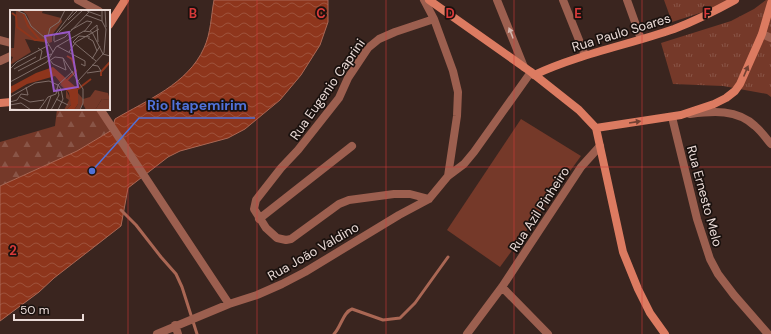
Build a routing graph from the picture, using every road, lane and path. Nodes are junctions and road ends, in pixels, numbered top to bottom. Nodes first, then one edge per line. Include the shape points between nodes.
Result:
1 (78, 0) edge
2 (125, 0) edge
3 (424, 0) edge
4 (429, 0) edge
5 (497, 0) edge
6 (562, 0) edge
7 (627, 0) edge
8 (735, 0) edge
9 (771, 3) edge
10 (97, 10) edge
11 (434, 19) junction
12 (111, 20) edge
13 (762, 34) junction
14 (771, 38) edge
15 (641, 39) junction
16 (0, 40) edge
17 (10, 43) edge
18 (10, 56) edge
19 (585, 56) junction
20 (0, 60) edge
21 (524, 67) junction
22 (533, 74) junction
23 (10, 102) edge
24 (0, 103) edge
25 (101, 110) edge
26 (676, 116) junction
27 (596, 128) junction
28 (771, 144) edge
29 (352, 146) dead end
30 (600, 146) junction
31 (448, 176) junction
32 (429, 199) junction
33 (260, 219) junction
34 (502, 287) junction
35 (229, 304) junction
36 (175, 326) junction
37 (159, 334) edge
38 (178, 334) edge
39 (467, 334) edge
40 (548, 334) edge
41 (665, 334) edge
42 (768, 334) edge

1 - 10 street
2 - 12 street
3 - 11 street
4 - 21 street
21 -> 5 street
6 - 19 street
7 - 15 street
8 - 15 street, Rua Paulo Soares via 687,24
9 - 13 street
11 - 31 street via 454,71 458,92
11 - 33 street, Rua Eugenio Caprini via 379,39 368,48 348,78 339,98 256,200 254,209
13 - 14 street
26 -> 13 street via 714,104 735,91
15 - 19 street, Rua Paulo Soares
16 - 17 street
18 - 20 street
19 - 22 street, Rua Paulo Soares
21 - 22 street
22 - 27 street via 579,110
22 - 31 street via 474,152 464,164
23 - 24 street
25 - 35 street
27 -> 26 street
26 - 28 street via 719,112 735,114 756,126
26 - 42 street, Rua Ernesto Melo via 697,219 710,259 734,295
27 - 30 street
29 - 33 street
30 - 34 street, Rua Azil Pinheiro via 581,167
30 - 41 street via 623,252 650,313
31 - 32 street
32 - 33 street via 410,194 349,200 286,240 277,238
32 - 35 street, Rua João Valdino via 305,272 257,295
34 - 39 street, Rua Azil Pinheiro
34 - 40 street
35 - 36 street, Rua João Valdino
36 - 37 street, Rua João Valdino
36 - 38 street

